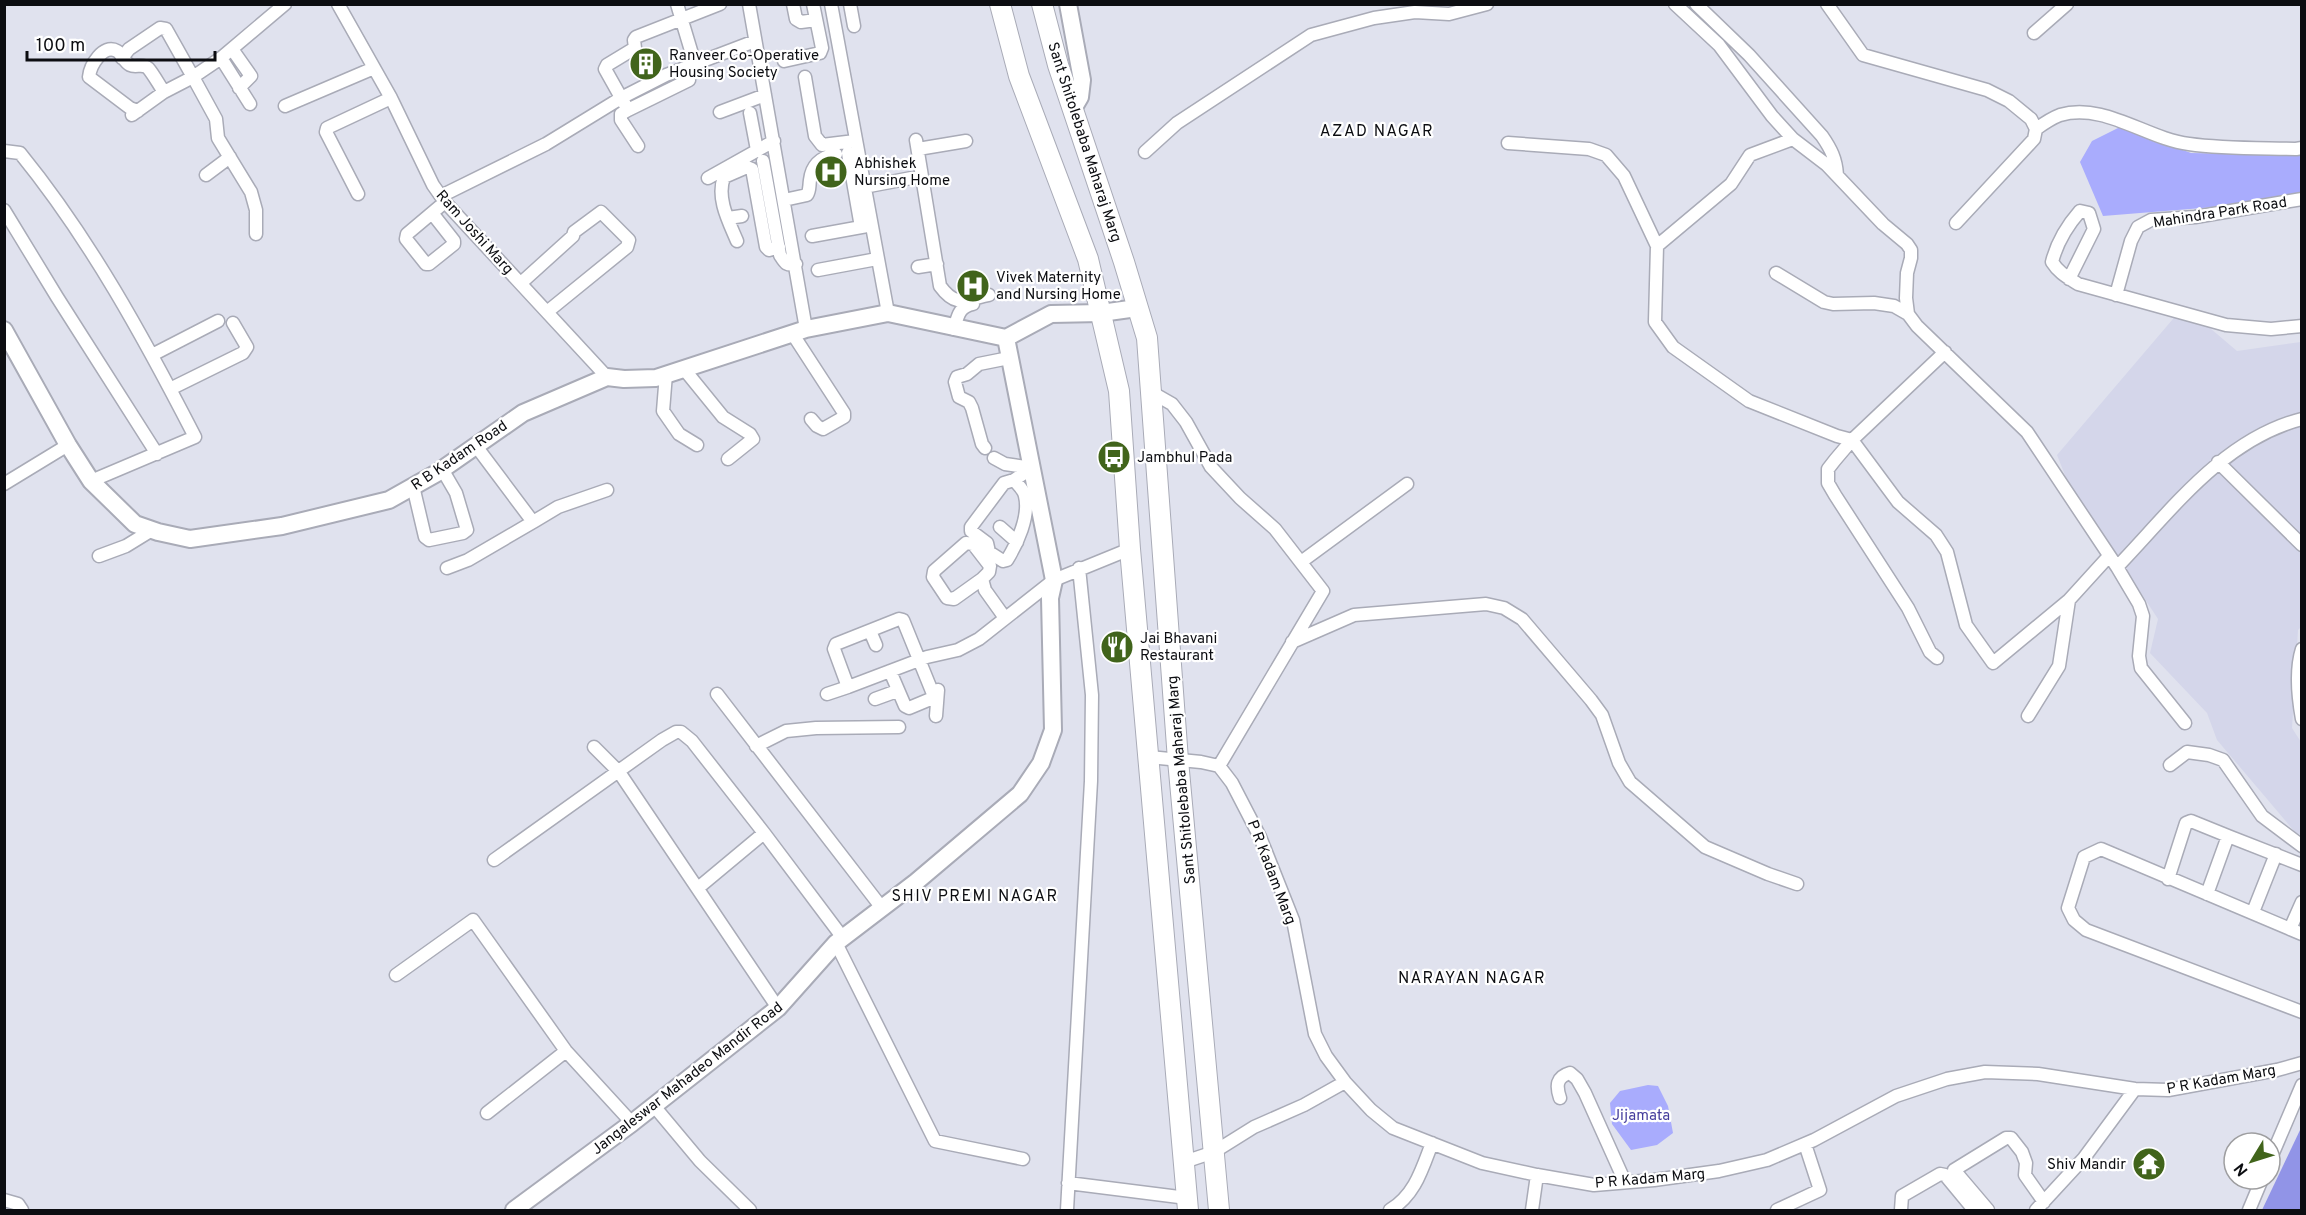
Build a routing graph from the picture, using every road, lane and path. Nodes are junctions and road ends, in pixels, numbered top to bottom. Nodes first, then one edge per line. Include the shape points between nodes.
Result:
1 (285, 4) edge
2 (338, 4) edge
3 (677, 4) edge
4 (720, 4) edge
5 (749, 4) edge
6 (793, 4) edge
7 (813, 4) edge
8 (831, 4) edge
9 (850, 4) edge
10 (1000, 4) edge
11 (1042, 4) edge
12 (1068, 4) edge
13 (1487, 4) edge
14 (1675, 4) edge
15 (1696, 4) edge
16 (1827, 4) edge
17 (2067, 4) edge
18 (682, 19) junction
19 (816, 20) junction
20 (854, 26) dead end
21 (2034, 33) dead end
22 (756, 41) junction
23 (232, 49) junction
24 (122, 58) junction
25 (221, 58) junction
26 (784, 61) dead end
27 (695, 64) junction
28 (374, 68) junction
29 (666, 75) junction
30 (193, 77) junction
31 (805, 77) dead end
32 (689, 80) dead end
33 (645, 86) junction
34 (239, 88) junction
35 (674, 88) junction
36 (164, 93) junction
37 (765, 94) junction
38 (391, 98) junction
39 (621, 98) junction
40 (652, 99) junction
41 (250, 104) dead end
42 (285, 106) dead end
43 (1073, 109) junction
44 (628, 110) junction
45 (720, 112) dead end
46 (750, 113) dead end
47 (2036, 129) junction
48 (1793, 139) junction
49 (774, 141) junction
50 (855, 141) junction
51 (966, 141) dead end
52 (1508, 143) dead end
53 (638, 146) dead end
54 (2301, 148) edge
55 (4, 151) edge
56 (1145, 152) dead end
57 (760, 155) junction
58 (230, 157) junction
59 (206, 175) dead end
60 (1837, 175) junction
61 (922, 176) junction
62 (708, 178) dead end
63 (864, 187) junction
64 (358, 194) dead end
65 (443, 199) junction
66 (2301, 199) edge
67 (784, 200) junction
68 (4, 210) edge
69 (432, 213) dead end
70 (742, 216) dead end
71 (728, 218) junction
72 (1956, 223) dead end
73 (866, 226) junction
74 (256, 234) dead end
75 (812, 236) dead end
76 (737, 242) dead end
77 (1658, 246) junction
78 (779, 247) junction
79 (878, 260) junction
80 (1125, 262) junction
81 (796, 264) junction
82 (937, 264) junction
83 (918, 267) dead end
84 (818, 270) dead end
85 (1092, 272) junction
86 (1776, 273) dead end
87 (2069, 279) junction
88 (520, 283) junction
89 (989, 295) dead end
90 (2116, 295) junction
91 (978, 303) dead end
92 (962, 304) junction
93 (1137, 308) junction
94 (547, 312) junction
95 (888, 312) junction
96 (1101, 313) junction
97 (1908, 314) junction
98 (218, 321) dead end
99 (233, 323) dead end
100 (2301, 326) edge
101 (954, 329) junction
102 (4, 330) edge
103 (799, 331) junction
104 (1006, 338) junction
105 (1945, 352) junction
106 (152, 355) junction
107 (1009, 358) junction
108 (684, 369) junction
109 (666, 374) junction
110 (607, 377) junction
111 (170, 389) junction
112 (1151, 392) junction
113 (811, 419) dead end
114 (2301, 419) edge
115 (1852, 440) junction
116 (68, 445) junction
117 (697, 445) dead end
118 (476, 446) junction
119 (985, 448) dead end
120 (157, 454) junction
121 (994, 458) dead end
122 (728, 459) dead end
123 (2218, 462) junction
124 (1032, 468) junction
125 (442, 470) junction
126 (1014, 480) junction
127 (91, 481) junction
128 (1407, 483) dead end
129 (4, 484) edge
130 (413, 486) junction
131 (607, 490) dead end
132 (533, 522) junction
133 (1000, 527) dead end
134 (152, 530) junction
135 (1017, 542) junction
136 (2301, 545) edge
137 (1130, 549) junction
138 (99, 556) dead end
139 (2109, 556) junction
140 (1301, 562) junction
141 (2117, 567) junction
142 (447, 568) dead end
143 (1079, 568) junction
144 (982, 579) junction
145 (1054, 580) junction
146 (2069, 600) junction
147 (1005, 618) junction
148 (870, 631) junction
149 (1292, 642) junction
150 (876, 645) dead end
151 (2301, 649) edge
152 (923, 658) junction
153 (1937, 658) dead end
154 (890, 671) junction
155 (848, 687) junction
156 (897, 691) junction
157 (717, 694) dead end
158 (827, 694) dead end
159 (875, 699) dead end
160 (936, 716) dead end
161 (2028, 716) dead end
162 (2301, 719) edge
163 (2185, 723) dead end
164 (899, 727) dead end
165 (756, 746) junction
166 (594, 747) dead end
167 (1149, 758) junction
168 (1178, 760) junction
169 (2170, 765) dead end
170 (1219, 766) junction
171 (619, 772) junction
172 (764, 832) junction
173 (2228, 837) junction
174 (2301, 846) edge
175 (2276, 854) junction
176 (494, 860) dead end
177 (2301, 865) edge
178 (2168, 879) junction
179 (1797, 884) dead end
180 (698, 888) junction
181 (2207, 894) junction
182 (2301, 902) edge
183 (882, 908) junction
184 (2253, 912) junction
185 (2296, 932) edge
186 (839, 940) junction
187 (396, 975) dead end
188 (778, 1008) junction
189 (2301, 1012) edge
190 (566, 1051) junction
191 (2301, 1063) edge
192 (1345, 1082) junction
193 (2301, 1085) edge
194 (2135, 1089) junction
195 (1560, 1098) dead end
196 (654, 1106) junction
197 (487, 1113) dead end
198 (632, 1123) junction
199 (2282, 1131) edge
200 (1432, 1143) junction
201 (1805, 1144) junction
202 (1214, 1152) junction
203 (1023, 1159) dead end
204 (1184, 1162) junction
205 (1537, 1176) junction
206 (1625, 1182) junction
207 (1068, 1183) junction
208 (1217, 1190) junction
209 (2257, 1191) edge
210 (1187, 1199) edge
211 (4, 1200) edge
212 (2040, 1206) edge
213 (524, 1208) edge
214 (743, 1208) edge
215 (1398, 1209) edge
216 (22, 1210) edge
217 (1067, 1210) edge
218 (1219, 1210) edge
219 (1532, 1210) edge
220 (1777, 1210) edge
221 (1901, 1210) edge
222 (1974, 1210) edge
223 (1988, 1210) edge
224 (2249, 1210) edge

1 - 23 street
2 - 28 street, Ram Joshi Marg
3 - 18 street
4 - 18 street
5 - 22 street
6 - 19 street via 796,20
7 - 19 street
8 - 50 street
9 - 20 street
10 - 85 main road, Sant Shitolebaba Maharaj Marg via 1019,76
11 - 43 main road, Sant Shitolebaba Maharaj Marg
12 - 43 street via 1082,80 1080,97
13 - 56 street via 1449,14 1415,12 1374,18 1311,35 1177,123
14 - 48 street via 1719,45
15 - 60 street via 1749,55 1822,136 1836,162
16 - 47 street via 1863,55 1987,90 2009,101 2031,119
17 - 21 street
18 - 27 street
18 - 39 street via 636,37 635,48 607,65 605,69
19 - 26 street via 820,53
22 - 27 street
22 - 37 street
23 - 25 street
23 - 34 street via 251,76
24 - 30 street via 160,28 166,29
24 - 36 street via 127,64 147,68
24 - 36 street via 117,51 101,53 89,77 135,113
25 - 30 street
25 - 34 street
27 - 29 street
28 - 38 street, Ram Joshi Marg
28 - 42 street
29 - 33 street
29 - 35 street
30 - 36 street
30 - 58 street via 216,119 218,138
31 - 50 street via 819,142 822,145
32 - 35 street
33 - 39 street
33 - 40 street
34 - 41 street
35 - 40 street
37 - 45 street
37 - 49 street
38 - 64 street via 327,128
38 - 65 street, Ram Joshi Marg
39 - 44 street
39 - 65 street
40 - 44 street
43 - 80 main road, Sant Shitolebaba Maharaj Marg
44 - 53 street via 621,114 621,120
46 - 57 street
47 - 54 street via 2059,116 2081,112 2116,119 2148,134 2188,144
47 - 72 street via 2034,139
48 - 60 street
48 - 77 street via 1750,155 1731,184
49 - 57 street
49 - 67 street
50 - 63 street
51 - 61 street via 917,145
52 - 77 street via 1588,149 1606,155 1624,176
55 - 106 street via 20,153 75,225
57 - 62 street
57 - 78 street
58 - 59 street
58 - 74 street via 252,192
60 - 97 street via 1911,250
61 - 63 street
61 - 82 street
63 - 73 street
65 - 69 street
65 - 88 street, Ram Joshi Marg
66 - 90 street, Mahindra Park Road via 2151,220 2138,227 2131,241
67 - 73 street via 807,195 817,162 825,156 842,154
67 - 81 street
68 - 120 street
70 - 71 street
71 - 76 street
71 - 78 street via 723,202 724,177 747,167 752,170 766,247
73 - 75 street
73 - 79 street
77 - 115 street via 1655,322 1673,347 1749,401
78 - 81 street via 784,263
79 - 84 street
79 - 95 street
80 - 85 main road
80 - 93 main road, Sant Shitolebaba Maharaj Marg
81 - 103 street
82 - 83 street
82 - 92 street via 940,286 948,297
85 - 96 main road, Sant Shitolebaba Maharaj Marg
86 - 97 street via 1824,302 1874,303 1894,306
87 - 87 street via 2052,262 2056,245 2080,211 2089,213 2094,229
87 - 90 street
88 - 94 street, Ram Joshi Marg
88 - 94 street via 601,212 629,240 627,247
89 - 92 street
90 - 100 street via 2226,326
91 - 92 street
92 - 101 street
93 - 96 street
93 - 112 main road, Sant Shitolebaba Maharaj Marg via 1147,338
94 - 110 street, Ram Joshi Marg
95 - 101 street, R B Kadam Road
95 - 103 street, R B Kadam Road
96 - 104 street via 1051,314
96 - 137 main road, Sant Shitolebaba Maharaj Marg via 1119,391
97 - 105 street
98 - 106 street
99 - 111 street via 247,347 243,353
101 - 104 street, R B Kadam Road
102 - 116 street, R B Kadam Road
103 - 108 street, R B Kadam Road
103 - 113 street via 844,413 844,417 823,429
104 - 107 street, Jangaleswar Mahadeo Mandir Road
105 - 115 street
105 - 139 street via 2027,432
106 - 111 street
107 - 119 street via 978,364 955,381 959,397 972,408
107 - 124 street, Jangaleswar Mahadeo Mandir Road
108 - 109 street, R B Kadam Road
108 - 122 street via 723,417 753,439
109 - 110 street, R B Kadam Road via 656,378
109 - 117 street via 663,411 679,435
110 - 118 street, R B Kadam Road via 522,413
111 - 120 street via 195,437
112 - 140 street via 1172,404 1211,467 1239,498 1275,528
112 - 168 main road, Sant Shitolebaba Maharaj Marg
114 - 123 street via 2252,438
115 - 146 street via 1898,502 1936,535 1947,552 1966,625 1993,663
115 - 153 street via 1828,469 1828,483
116 - 127 street, R B Kadam Road
116 - 129 street
118 - 125 street, R B Kadam Road
118 - 132 street
120 - 127 street
121 - 124 street via 1005,464
123 - 136 street
123 - 141 street
124 - 126 street
124 - 145 street, Jangaleswar Mahadeo Mandir Road
125 - 130 street, R B Kadam Road
125 - 130 street via 456,493 467,530 463,533 429,540 425,537
126 - 135 street via 1026,499
126 - 135 street via 1004,483 971,531 987,543 989,552 1003,561
127 - 134 street, R B Kadam Road via 135,524
128 - 140 street
130 - 134 street, R B Kadam Road via 389,500 282,526 190,539
131 - 132 street via 558,507
132 - 142 street
133 - 135 street
134 - 138 street
137 - 143 street
137 - 167 main road, Sant Shitolebaba Maharaj Marg
139 - 141 street
139 - 146 street
140 - 149 street via 1323,591
141 - 163 street via 2143,616 2141,668
143 - 145 street
143 - 207 street via 1092,695 1091,782
144 - 144 street via 990,566 973,544 966,543 934,571 933,577 947,598 954,598
144 - 147 street via 985,590
145 - 147 street
145 - 183 street, Jangaleswar Mahadeo Mandir Road via 1050,598 1053,730 1041,763 1020,794
146 - 161 street via 2059,666
147 - 152 street via 958,650
148 - 150 street
148 - 152 street via 903,620
148 - 155 street via 836,644 834,649
149 - 170 street
149 - 179 street via 1354,615 1486,604 1504,608 1522,619 1602,715 1630,782 1705,846
151 - 162 street
152 - 154 street
152 - 156 street via 933,698 909,708
152 - 160 street via 937,685
154 - 155 street
154 - 156 street
155 - 158 street
156 - 159 street
157 - 165 street
164 - 165 street via 786,731
165 - 183 street
166 - 171 street
167 - 168 street
167 - 204 main road, Sant Shitolebaba Maharaj Marg
168 - 170 street
168 - 202 main road, Sant Shitolebaba Maharaj Marg
169 - 174 street via 2187,752 2223,760 2262,816
170 - 192 street, P R Kadam Marg via 1260,837 1293,920 1315,1034
171 - 172 street via 669,736 681,732
171 - 176 street
171 - 180 street
172 - 180 street
172 - 186 street
173 - 175 street
173 - 178 street via 2192,821 2186,823
173 - 181 street
175 - 177 street
175 - 184 street
178 - 181 street
178 - 189 street via 2101,849 2085,857 2068,908 2086,930
180 - 188 street
181 - 184 street
182 - 185 street
183 - 186 street, Jangaleswar Mahadeo Mandir Road
184 - 185 street
186 - 188 street, Jangaleswar Mahadeo Mandir Road
186 - 203 street via 935,1141
187 - 190 street via 472,920
188 - 196 street, Jangaleswar Mahadeo Mandir Road
190 - 197 street
190 - 198 street
191 - 194 street, P R Kadam Marg via 2168,1090
192 - 200 street, P R Kadam Marg via 1393,1128
192 - 202 street via 1254,1127
193 - 199 street
194 - 201 street, P R Kadam Marg via 2038,1074 1985,1072 1947,1079 1896,1096
194 - 212 street via 2084,1158
195 - 206 street via 1558,1080 1570,1073 1585,1093
196 - 198 street, Jangaleswar Mahadeo Mandir Road
196 - 214 street
198 - 213 street, Jangaleswar Mahadeo Mandir Road
200 - 205 street, P R Kadam Marg via 1482,1163
200 - 215 street via 1418,1179
201 - 206 street, P R Kadam Marg via 1767,1160 1719,1171
201 - 220 street via 1820,1190
202 - 204 street
202 - 208 main road, Sant Shitolebaba Maharaj Marg
204 - 210 main road, Sant Shitolebaba Maharaj Marg
205 - 206 street, P R Kadam Marg via 1594,1185
205 - 219 street
207 - 210 street
207 - 217 street
208 - 210 main road
208 - 218 main road, Sant Shitolebaba Maharaj Marg
209 - 224 street
211 - 216 street via 18,1204
212 - 223 street via 2025,1175 2022,1152 2011,1138 2006,1138 1954,1170
221 - 222 street via 1902,1196 1940,1174

